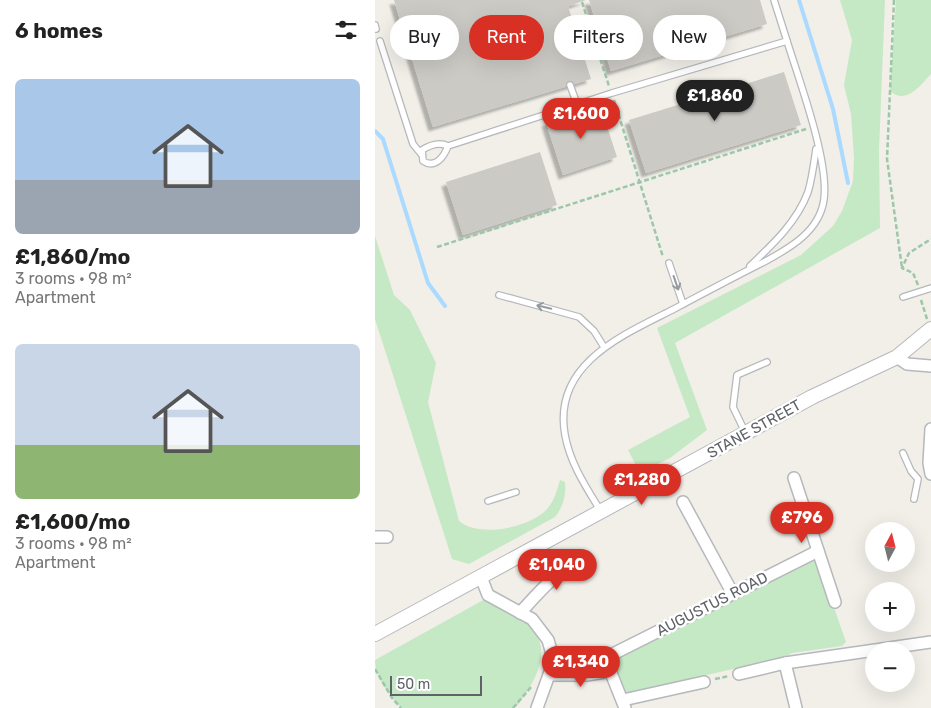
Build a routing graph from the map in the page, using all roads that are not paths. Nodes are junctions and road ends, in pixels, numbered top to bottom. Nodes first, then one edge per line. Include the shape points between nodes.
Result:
1 (773, 0) edge
2 (380, 41) dead end
3 (787, 41) junction
4 (570, 85) dead end
5 (577, 104) junction
6 (817, 144) junction
7 (448, 146) junction
8 (421, 155) junction
9 (667, 264) road end
10 (745, 272) junction
11 (931, 288) edge
12 (499, 295) dead end
13 (903, 297) dead end
14 (683, 304) junction
15 (931, 329) edge
16 (604, 347) junction
17 (897, 357) junction
18 (767, 362) dead end
19 (931, 366) edge
20 (931, 429) edge
21 (745, 434) junction
22 (903, 453) dead end
23 (931, 475) edge
24 (794, 478) dead end
25 (918, 478) junction
26 (516, 492) dead end
27 (914, 499) dead end
28 (488, 502) dead end
29 (683, 502) dead end
30 (601, 512) junction
31 (375, 537) edge
32 (387, 537) dead end
33 (818, 551) junction
34 (586, 557) dead end
35 (481, 577) junction
36 (733, 594) junction
37 (835, 602) dead end
38 (520, 613) junction
39 (375, 634) edge
40 (931, 642) edge
41 (785, 663) junction
42 (611, 671) junction
43 (739, 674) road end
44 (549, 675) junction
45 (704, 682) road end
46 (624, 704) edge
47 (537, 708) edge
48 (796, 708) edge

1 - 3 lane
2 - 8 lane via 413,144
3 - 5 lane
3 - 6 lane
4 - 5 lane
5 - 7 lane
6 - 10 lane via 808,192 796,216
6 - 10 lane via 824,184 819,215 799,240
7 - 8 lane via 428,146
7 - 8 lane via 442,158 435,163 426,163
9 -> 14 lane
10 - 14 lane
11 - 13 lane
16 -> 12 lane via 586,322 573,314
14 - 16 lane
15 - 17 street, STANE STREET
16 - 30 lane via 579,373 565,411 565,434 571,456
17 - 19 street via 907,364
17 - 21 street, STANE STREET
18 - 21 lane via 737,375 733,407
20 - 23 street
21 - 30 street, STANE STREET
22 - 25 lane
23 - 25 lane
24 - 33 street
25 - 27 lane
26 - 28 lane
29 - 36 street
30 - 35 street, STANE STREET
31 - 32 street
33 - 36 street, AUGUSTUS ROAD
33 - 37 street
34 - 38 street via 551,579
35 - 38 street via 488,595
35 - 39 street, STANE STREET
36 - 42 street, AUGUSTUS ROAD via 605,658
38 - 44 street via 532,619 548,640 554,661
40 - 41 street
41 - 43 street
41 - 48 street
42 - 44 street
42 - 46 street
44 - 47 street
45 - 46 street

